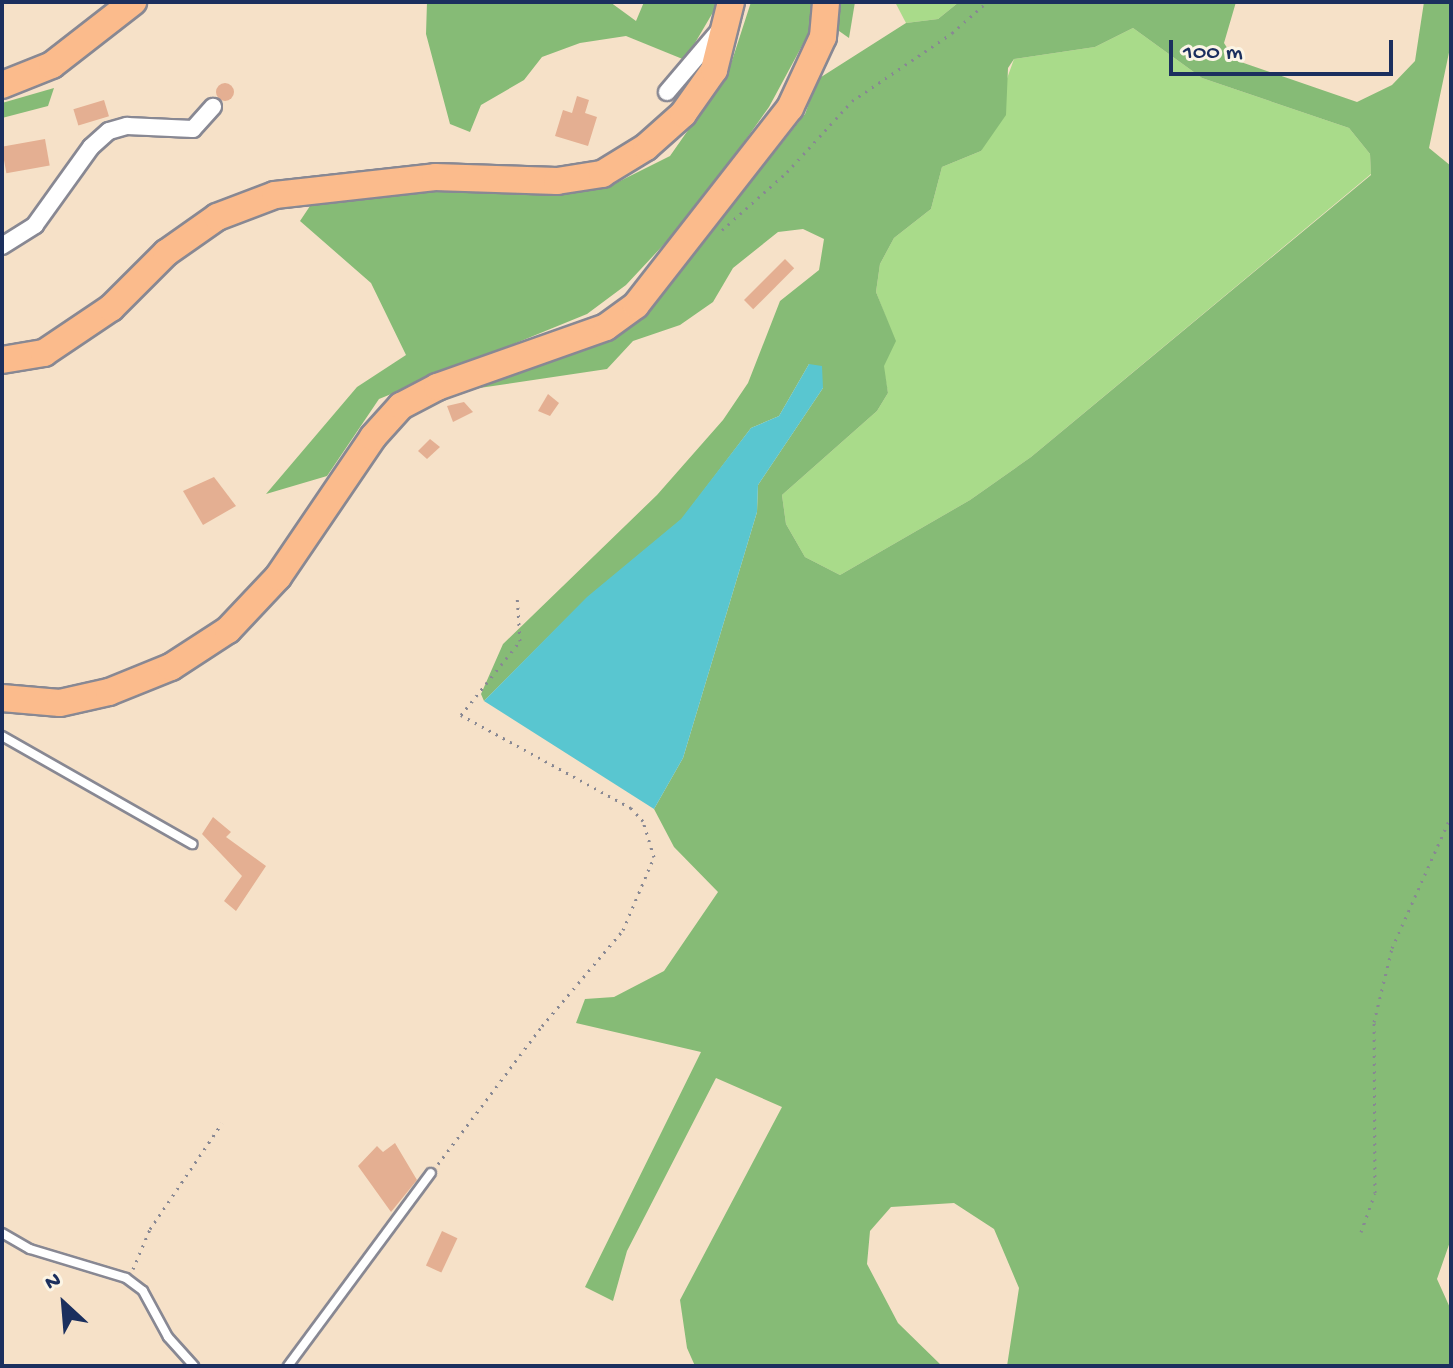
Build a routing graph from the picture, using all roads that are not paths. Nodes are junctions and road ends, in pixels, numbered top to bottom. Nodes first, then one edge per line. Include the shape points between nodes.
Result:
1 (133, 2) edge
2 (826, 2) edge
3 (731, 8) edge
4 (2, 85) edge
5 (667, 92) dead end
6 (213, 107) dead end
7 (2, 246) edge
8 (2, 360) edge
9 (2, 698) edge
10 (2, 736) edge
11 (192, 844) dead end
12 (431, 1173) road end
13 (2, 1233) edge
14 (194, 1366) edge
15 (288, 1366) edge

1 - 4 main road via 52,65
2 - 9 main road via 823,37 790,108 636,305 606,327 437,387 401,406 373,437 278,577 228,630 171,667 109,692 60,703
3 - 5 street
3 - 8 main road via 714,70 683,114 646,147 602,174 557,181 435,177 275,195 217,217 166,253 111,308 53,347
6 - 7 street via 193,129 127,126 109,131 91,147 35,225
10 - 11 lane
12 - 15 lane
13 - 14 lane via 30,1249 126,1278 143,1291 168,1337

